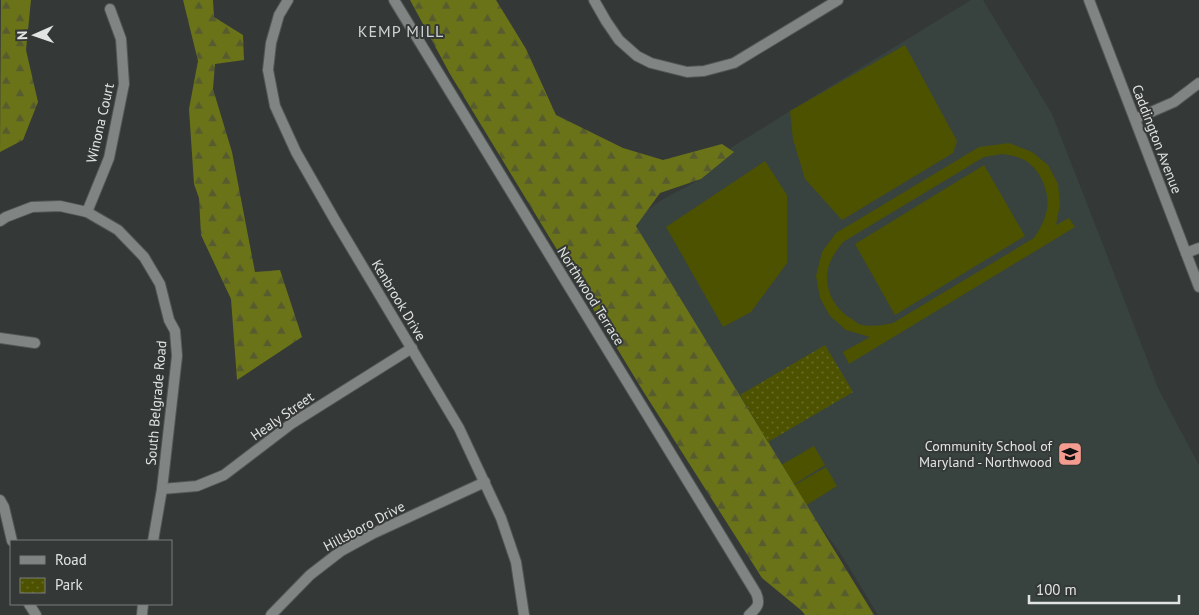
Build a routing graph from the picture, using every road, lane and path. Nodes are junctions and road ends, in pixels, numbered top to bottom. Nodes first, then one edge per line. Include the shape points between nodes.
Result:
1 (288, 0) edge
2 (394, 0) edge
3 (594, 0) edge
4 (838, 0) edge
5 (1089, 0) edge
6 (110, 9) dead end
7 (1199, 83) edge
8 (1135, 119) junction
9 (87, 212) junction
10 (0, 221) edge
11 (1199, 248) edge
12 (1186, 253) junction
13 (1199, 287) edge
14 (0, 338) edge
15 (34, 343) dead end
16 (412, 348) junction
17 (485, 482) junction
18 (162, 489) junction
19 (0, 500) edge
20 (12, 540) edge
21 (153, 540) edge
22 (753, 612) edge
23 (271, 615) edge
24 (524, 615) edge

1 - 16 street, Kenbrook Drive via 279,15 271,43 268,70 275,106 296,152
2 - 22 street, Northwood Terrace via 756,593 759,599
3 - 4 street via 619,40 637,56 687,72 734,63
5 - 8 street, Caddington Avenue
6 - 9 street, Winona Court via 122,39 124,84 109,158
7 - 8 street via 1174,102
8 - 12 street, Caddington Avenue
9 - 10 street, South Belgrade Road via 60,206 32,207
9 - 18 street, South Belgrade Road via 118,230 144,257 160,284 169,320 175,330 177,356
11 - 12 street
12 - 13 street, Caddington Avenue
14 - 15 street
16 - 17 street, Kenbrook Drive via 459,428
16 - 18 street, Healy Street via 291,424 224,475 197,486
17 - 23 street, Hillsboro Drive via 341,551 310,575
17 - 24 street, Kenbrook Drive via 516,562
18 - 21 street, South Belgrade Road
19 - 20 street

